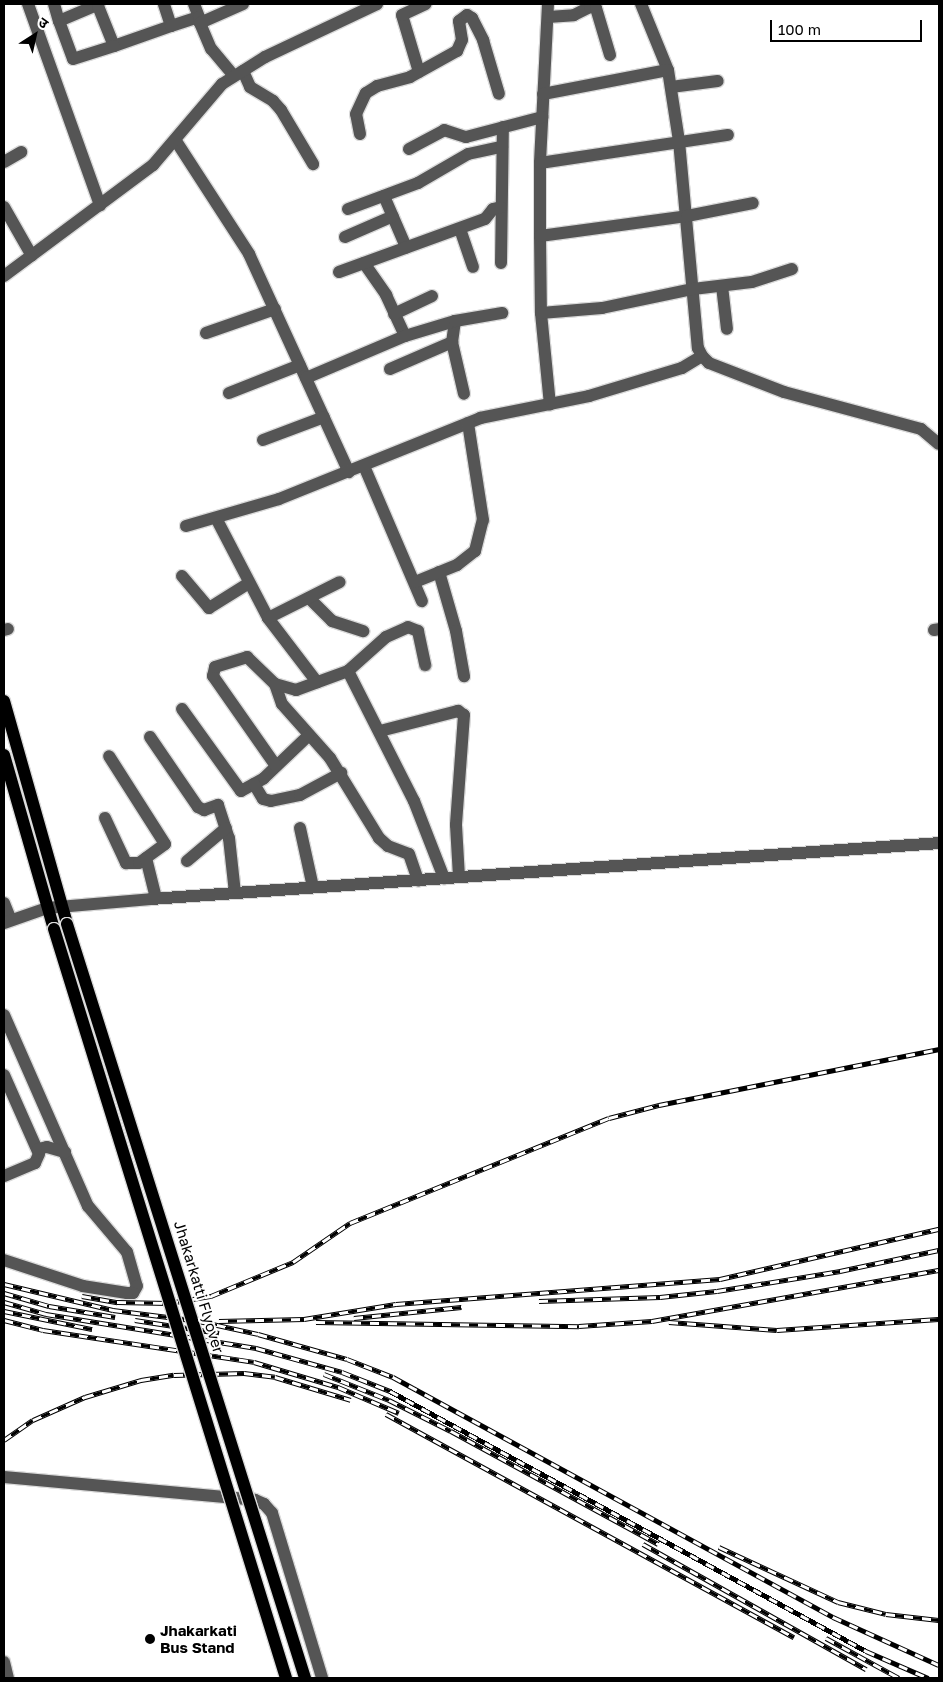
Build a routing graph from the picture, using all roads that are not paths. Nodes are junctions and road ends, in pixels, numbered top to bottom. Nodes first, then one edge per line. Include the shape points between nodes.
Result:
1 (28, 4) edge
2 (54, 4) edge
3 (164, 4) edge
4 (194, 4) edge
5 (243, 4) edge
6 (426, 4) edge
7 (548, 4) edge
8 (641, 4) edge
9 (99, 5) edge
10 (372, 5) edge
11 (548, 17) junction
12 (200, 20) junction
13 (59, 21) junction
14 (172, 26) junction
15 (114, 46) junction
16 (610, 55) dead end
17 (668, 70) junction
18 (419, 72) junction
19 (238, 74) junction
20 (718, 81) dead end
21 (671, 87) junction
22 (499, 94) dead end
23 (543, 94) junction
24 (542, 116) junction
25 (502, 127) junction
26 (360, 134) dead end
27 (728, 135) dead end
28 (176, 141) junction
29 (679, 141) junction
30 (502, 147) junction
31 (409, 149) dead end
32 (21, 152) dead end
33 (4, 162) edge
34 (540, 163) junction
35 (313, 164) dead end
36 (384, 196) junction
37 (753, 203) dead end
38 (100, 205) junction
39 (4, 207) edge
40 (501, 207) junction
41 (348, 209) dead end
42 (393, 216) junction
43 (687, 216) junction
44 (460, 229) junction
45 (540, 236) junction
46 (344, 238) dead end
47 (406, 247) junction
48 (32, 256) junction
49 (364, 263) junction
50 (501, 263) dead end
51 (473, 267) dead end
52 (792, 268) dead end
53 (339, 272) dead end
54 (4, 276) edge
55 (722, 286) junction
56 (693, 289) junction
57 (432, 296) dead end
58 (276, 309) junction
59 (502, 313) dead end
60 (541, 313) junction
61 (394, 314) junction
62 (455, 321) junction
63 (727, 330) dead end
64 (206, 333) dead end
65 (405, 336) junction
66 (452, 342) junction
67 (702, 356) junction
68 (300, 365) junction
69 (390, 369) dead end
70 (306, 378) junction
71 (229, 393) dead end
72 (464, 394) dead end
73 (550, 405) junction
74 (324, 417) junction
75 (468, 423) junction
76 (263, 440) dead end
77 (939, 444) edge
78 (364, 466) junction
79 (349, 472) junction
80 (216, 518) junction
81 (186, 526) dead end
82 (439, 572) junction
83 (182, 576) dead end
84 (340, 582) dead end
85 (415, 582) junction
86 (249, 583) junction
87 (309, 598) junction
88 (422, 601) dead end
89 (268, 618) junction
90 (363, 631) dead end
91 (425, 666) dead end
92 (348, 671) junction
93 (464, 676) dead end
94 (317, 682) junction
95 (275, 684) junction
96 (4, 700) edge
97 (182, 709) dead end
98 (380, 730) junction
99 (308, 736) junction
100 (150, 738) dead end
101 (4, 755) edge
102 (109, 756) dead end
103 (276, 766) junction
104 (341, 773) junction
105 (254, 784) junction
106 (105, 818) dead end
107 (226, 828) junction
108 (300, 828) dead end
109 (939, 843) edge
110 (146, 858) junction
111 (187, 861) dead end
112 (459, 877) junction
113 (444, 878) junction
114 (418, 880) junction
115 (313, 887) junction
116 (235, 893) junction
117 (156, 898) junction
118 (4, 903) edge
119 (62, 906) junction
120 (47, 908) junction
121 (8, 922) edge
122 (4, 1014) edge
123 (4, 1075) edge
124 (8, 1090) edge
125 (38, 1149) junction
126 (65, 1152) junction
127 (4, 1176) edge
128 (4, 1260) edge
129 (4, 1477) edge
130 (4, 1662) edge
131 (8, 1678) edge
132 (286, 1678) edge
133 (304, 1678) edge
134 (322, 1678) edge

1 - 38 street
2 - 13 street
3 - 14 street
4 - 12 street
5 - 12 street
6 - 18 street via 402,15
7 - 11 street
8 - 17 street
9 - 13 street
9 - 15 street
10 - 19 street
11 - 16 street via 574,15 590,7 596,8
11 - 23 street
12 - 14 street
12 - 19 street via 211,49
13 - 15 street via 74,59
14 - 15 street
17 - 21 street
17 - 23 street
18 - 22 street via 457,51 462,40 459,21 470,16 483,40
18 - 26 street via 376,86 366,93 356,114
19 - 28 street via 204,102
19 - 35 street via 281,110
20 - 21 street
21 - 29 street
23 - 24 street
24 - 25 street
24 - 34 street
25 - 30 street
25 - 31 street via 466,137 444,130
27 - 29 street
28 - 38 street via 153,165
28 - 58 street via 239,236
29 - 34 street
29 - 43 street
30 - 36 street via 468,154 423,181
30 - 40 street
32 - 33 street
34 - 45 street
36 - 41 street
36 - 42 street
37 - 43 street
38 - 48 street
39 - 48 street
40 - 44 street via 493,209 484,219
40 - 50 street
42 - 46 street
42 - 47 street
43 - 45 street
43 - 56 street
44 - 47 street
44 - 51 street
45 - 60 street
47 - 49 street
48 - 54 street
49 - 53 street
49 - 61 street via 386,295
52 - 55 street via 761,280
55 - 56 street
55 - 63 street
56 - 60 street via 602,308
56 - 67 street via 698,348
57 - 61 street
58 - 64 street
58 - 68 street
59 - 62 street
60 - 73 street
61 - 65 street
62 - 65 street
62 - 66 street
65 - 70 street
66 - 69 street
66 - 72 street
67 - 73 street via 682,368
67 - 77 street via 709,362 784,392 921,429
68 - 70 street
68 - 71 street
70 - 74 street
73 - 75 street via 492,415
74 - 76 street
74 - 79 street
75 - 78 street
75 - 82 street via 482,506 481,530 470,557
78 - 79 street
78 - 85 street
79 - 80 street via 247,510
80 - 81 street
80 - 86 street
82 - 85 street
82 - 93 street via 456,631
83 - 86 street via 209,608
84 - 87 street
85 - 88 street
86 - 89 street
87 - 89 street
87 - 90 street via 332,621
89 - 94 street
91 - 92 street via 420,636 413,627 386,637
92 - 94 street
92 - 98 street
94 - 95 street via 301,690
95 - 99 street via 282,704
95 - 103 street via 247,657 215,667 213,673
96 - 119 main road, Jhakarkatti Flyover
97 - 105 street via 241,791
98 - 112 street via 458,711 464,715 456,816
98 - 113 street via 414,801
99 - 103 street
99 - 104 street
100 - 107 street via 198,807 204,810 218,805
101 - 120 main road
102 - 110 street via 165,844
103 - 105 street
104 - 105 street via 300,795 271,801 263,799
104 - 114 street via 379,838 388,846 409,854
106 - 110 street via 126,863 134,865
107 - 111 street
107 - 116 street
108 - 115 street
109 - 112 street
110 - 117 street
112 - 113 street
113 - 114 street
114 - 115 street
115 - 116 street
116 - 117 street
117 - 119 street
118 - 121 street
119 - 120 street
119 - 133 main road, Jhakarkatti Flyover, bridge
120 - 121 street
120 - 132 main road, bridge
122 - 126 street
123 - 124 street
124 - 125 street
125 - 126 street via 47,1147
125 - 127 street via 35,1163
126 - 128 street via 88,1206 131,1258 136,1290 127,1293 83,1286
129 - 134 street via 255,1500 264,1504 272,1512
130 - 131 street

